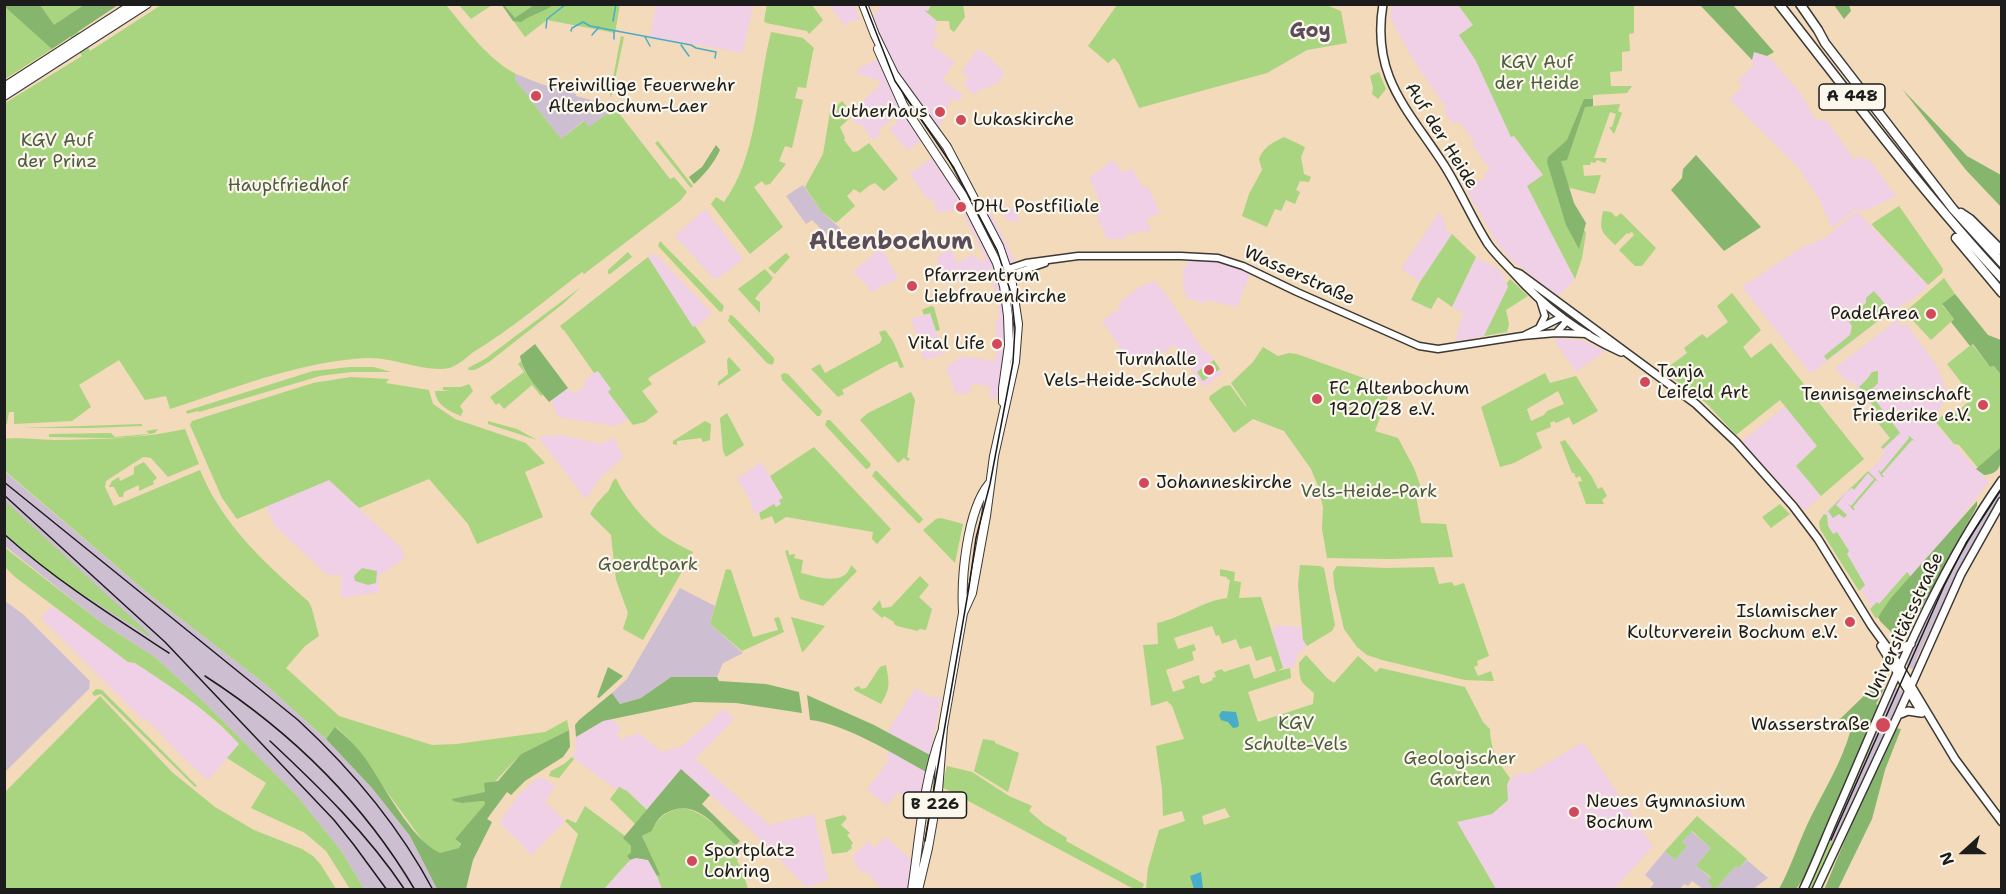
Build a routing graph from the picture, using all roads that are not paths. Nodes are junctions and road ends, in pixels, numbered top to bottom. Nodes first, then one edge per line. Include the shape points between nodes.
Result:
1 (133, 4) edge
2 (147, 4) edge
3 (863, 4) edge
4 (1383, 4) edge
5 (1774, 4) edge
6 (1779, 4) edge
7 (1795, 4) edge
8 (1800, 4) edge
9 (1791, 20) junction
10 (1825, 43) junction
11 (896, 83) junction
12 (4, 87) edge
13 (4, 96) edge
14 (1924, 191) junction
15 (963, 196) junction
16 (972, 196) junction
17 (1953, 208) junction
18 (2001, 251) edge
19 (2001, 263) edge
20 (1512, 271) junction
21 (1006, 274) junction
22 (2001, 278) edge
23 (2001, 293) edge
24 (1540, 299) junction
25 (1569, 310) junction
26 (1564, 319) junction
27 (1539, 328) junction
28 (1556, 333) junction
29 (1588, 334) junction
30 (1522, 336) junction
31 (1626, 354) junction
32 (2001, 480) edge
33 (989, 484) junction
34 (2001, 501) edge
35 (973, 522) junction
36 (984, 524) junction
37 (975, 573) junction
38 (964, 575) junction
39 (963, 613) junction
40 (1871, 625) junction
41 (1911, 644) junction
42 (1887, 646) junction
43 (1899, 670) junction
44 (1910, 688) junction
45 (1922, 713) junction
46 (1898, 715) junction
47 (943, 727) junction
48 (1942, 737) junction
49 (2001, 822) edge
50 (917, 846) junction
51 (928, 848) junction
52 (912, 890) edge
53 (918, 890) edge
54 (1803, 890) edge
55 (1816, 890) edge

1 - 12 main road
2 - 13 main road
3 - 11 main road, B 226 via 877,48
4 - 20 main road, Auf der Heide via 1381,49 1392,85 1447,169 1489,245
5 - 9 highway
6 - 9 highway, A 448
7 - 10 highway, A 448
8 - 10 highway
9 - 14 highway, A 448
10 - 17 highway, A 448
11 - 15 main road, B 226 via 903,105
11 - 16 main road, B 226 via 942,139
14 - 22 highway, A 448
14 - 23 highway via 1928,203
15 - 16 main road
15 - 21 main road, B 226
16 - 21 main road, B 226 via 999,246
17 - 18 highway via 1970,219
17 - 19 highway, A 448
20 - 24 main road, Auf der Heide
20 - 25 main road, Auf der Heide
21 - 30 street, Wasserstraße via 1057,259 1193,256 1232,262 1431,348
21 - 33 main road, B 226 via 1017,310 1018,342
24 - 26 main road, Auf der Heide
24 - 27 street via 1545,316
25 - 26 main road
25 - 31 main road, Wasserstraße
26 - 27 street, Wasserstraße
26 - 28 street
26 - 29 main road, Wasserstraße
27 - 30 street, Wasserstraße
28 - 29 street, Wasserstraße
28 - 30 street, Wasserstraße
29 - 31 main road, Wasserstraße
31 - 40 main road, Wasserstraße via 1696,404 1736,442 1805,520
32 - 41 main road, Universitätsstraße via 1960,544
33 - 35 main road, B 226
33 - 36 main road, B 226
34 - 44 main road, Universitätsstraße via 1961,574
35 - 36 main road
35 - 38 main road, B 226
36 - 37 main road, B 226
37 - 38 main road
37 - 39 main road, B 226
38 - 39 main road, B 226
39 - 47 main road, B 226
40 - 42 main road, Wasserstraße
40 - 43 main road, Wasserstraße
41 - 42 main road via 1898,650
41 - 43 main road, Universitätsstraße
42 - 43 main road, Wasserstraße
43 - 44 main road, Wasserstraße
43 - 54 main road, Universitätsstraße
44 - 45 main road, Wasserstraße
44 - 46 main road, Universitätsstraße
44 - 48 main road, Wasserstraße
45 - 46 main road via 1908,711
45 - 48 main road, Wasserstraße
46 - 55 main road, Universitätsstraße
47 - 50 main road, B 226 via 931,765
47 - 51 main road, B 226
48 - 49 main road, Wasserstraße
50 - 51 main road
50 - 52 main road, B 226
51 - 53 main road, B 226

